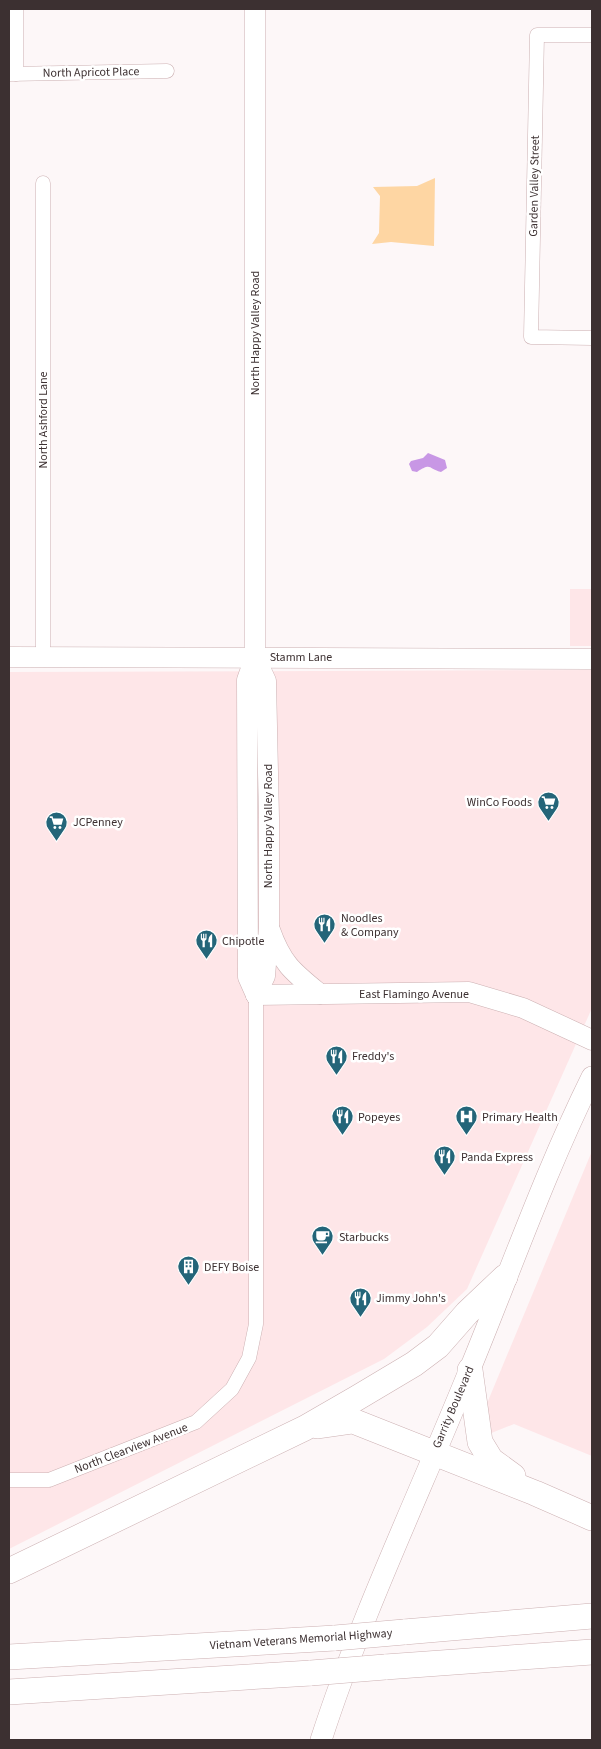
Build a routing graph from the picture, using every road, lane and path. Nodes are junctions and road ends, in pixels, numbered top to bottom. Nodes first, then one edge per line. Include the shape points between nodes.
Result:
1 (16, 9) edge
2 (255, 9) edge
3 (592, 35) edge
4 (167, 71) dead end
5 (12, 74) edge
6 (44, 183) dead end
7 (592, 338) edge
8 (9, 657) edge
9 (43, 657) junction
10 (255, 657) junction
11 (592, 659) edge
12 (269, 928) junction
13 (256, 994) junction
14 (320, 994) junction
15 (592, 1040) edge
16 (592, 1077) edge
17 (505, 1277) junction
18 (256, 1324) joint
19 (470, 1370) junction
20 (305, 1428) junction
21 (434, 1453) junction
22 (9, 1480) edge
23 (535, 1492) junction
24 (592, 1518) edge
25 (9, 1571) edge
26 (592, 1616) edge
27 (592, 1652) edge
28 (9, 1657) edge
29 (9, 1692) edge
30 (321, 1740) edge

1 - 5 street, North Apricot Place
2 - 10 main road, North Happy Valley Road
3 - 7 street, Garden Valley Street via 536,35 531,337
4 - 5 street, North Apricot Place
6 - 9 street, North Ashford Lane
8 - 9 main road, Stamm Lane
9 - 10 main road, Stamm Lane
10 - 11 main road, Stamm Lane
10 - 12 main road, North Happy Valley Road via 266,681
10 - 13 main road, North Happy Valley Road via 247,680 247,699 248,977
12 - 13 main road, North Happy Valley Road via 264,976
12 - 14 main road via 278,953 287,966
13 - 14 main road, East Flamingo Avenue
13 - 18 street, North Happy Valley Road
14 - 15 main road, East Flamingo Avenue via 469,992 522,1008
16 - 17 main road, Garrity Boulevard
17 - 19 main road, Garrity Boulevard
17 - 20 highway via 438,1346 414,1364
18 - 22 street, North Clearview Avenue via 250,1358 232,1389 196,1422 49,1480
19 - 21 main road, Garrity Boulevard
19 - 23 highway via 480,1442 490,1460
20 - 21 highway via 353,1421
20 - 25 highway
21 - 23 highway
21 - 30 main road, Garrity Boulevard via 341,1679
23 - 24 highway
26 - 28 highway, Vietnam Veterans Memorial Highway, bridge via 335,1638
27 - 29 highway, bridge

